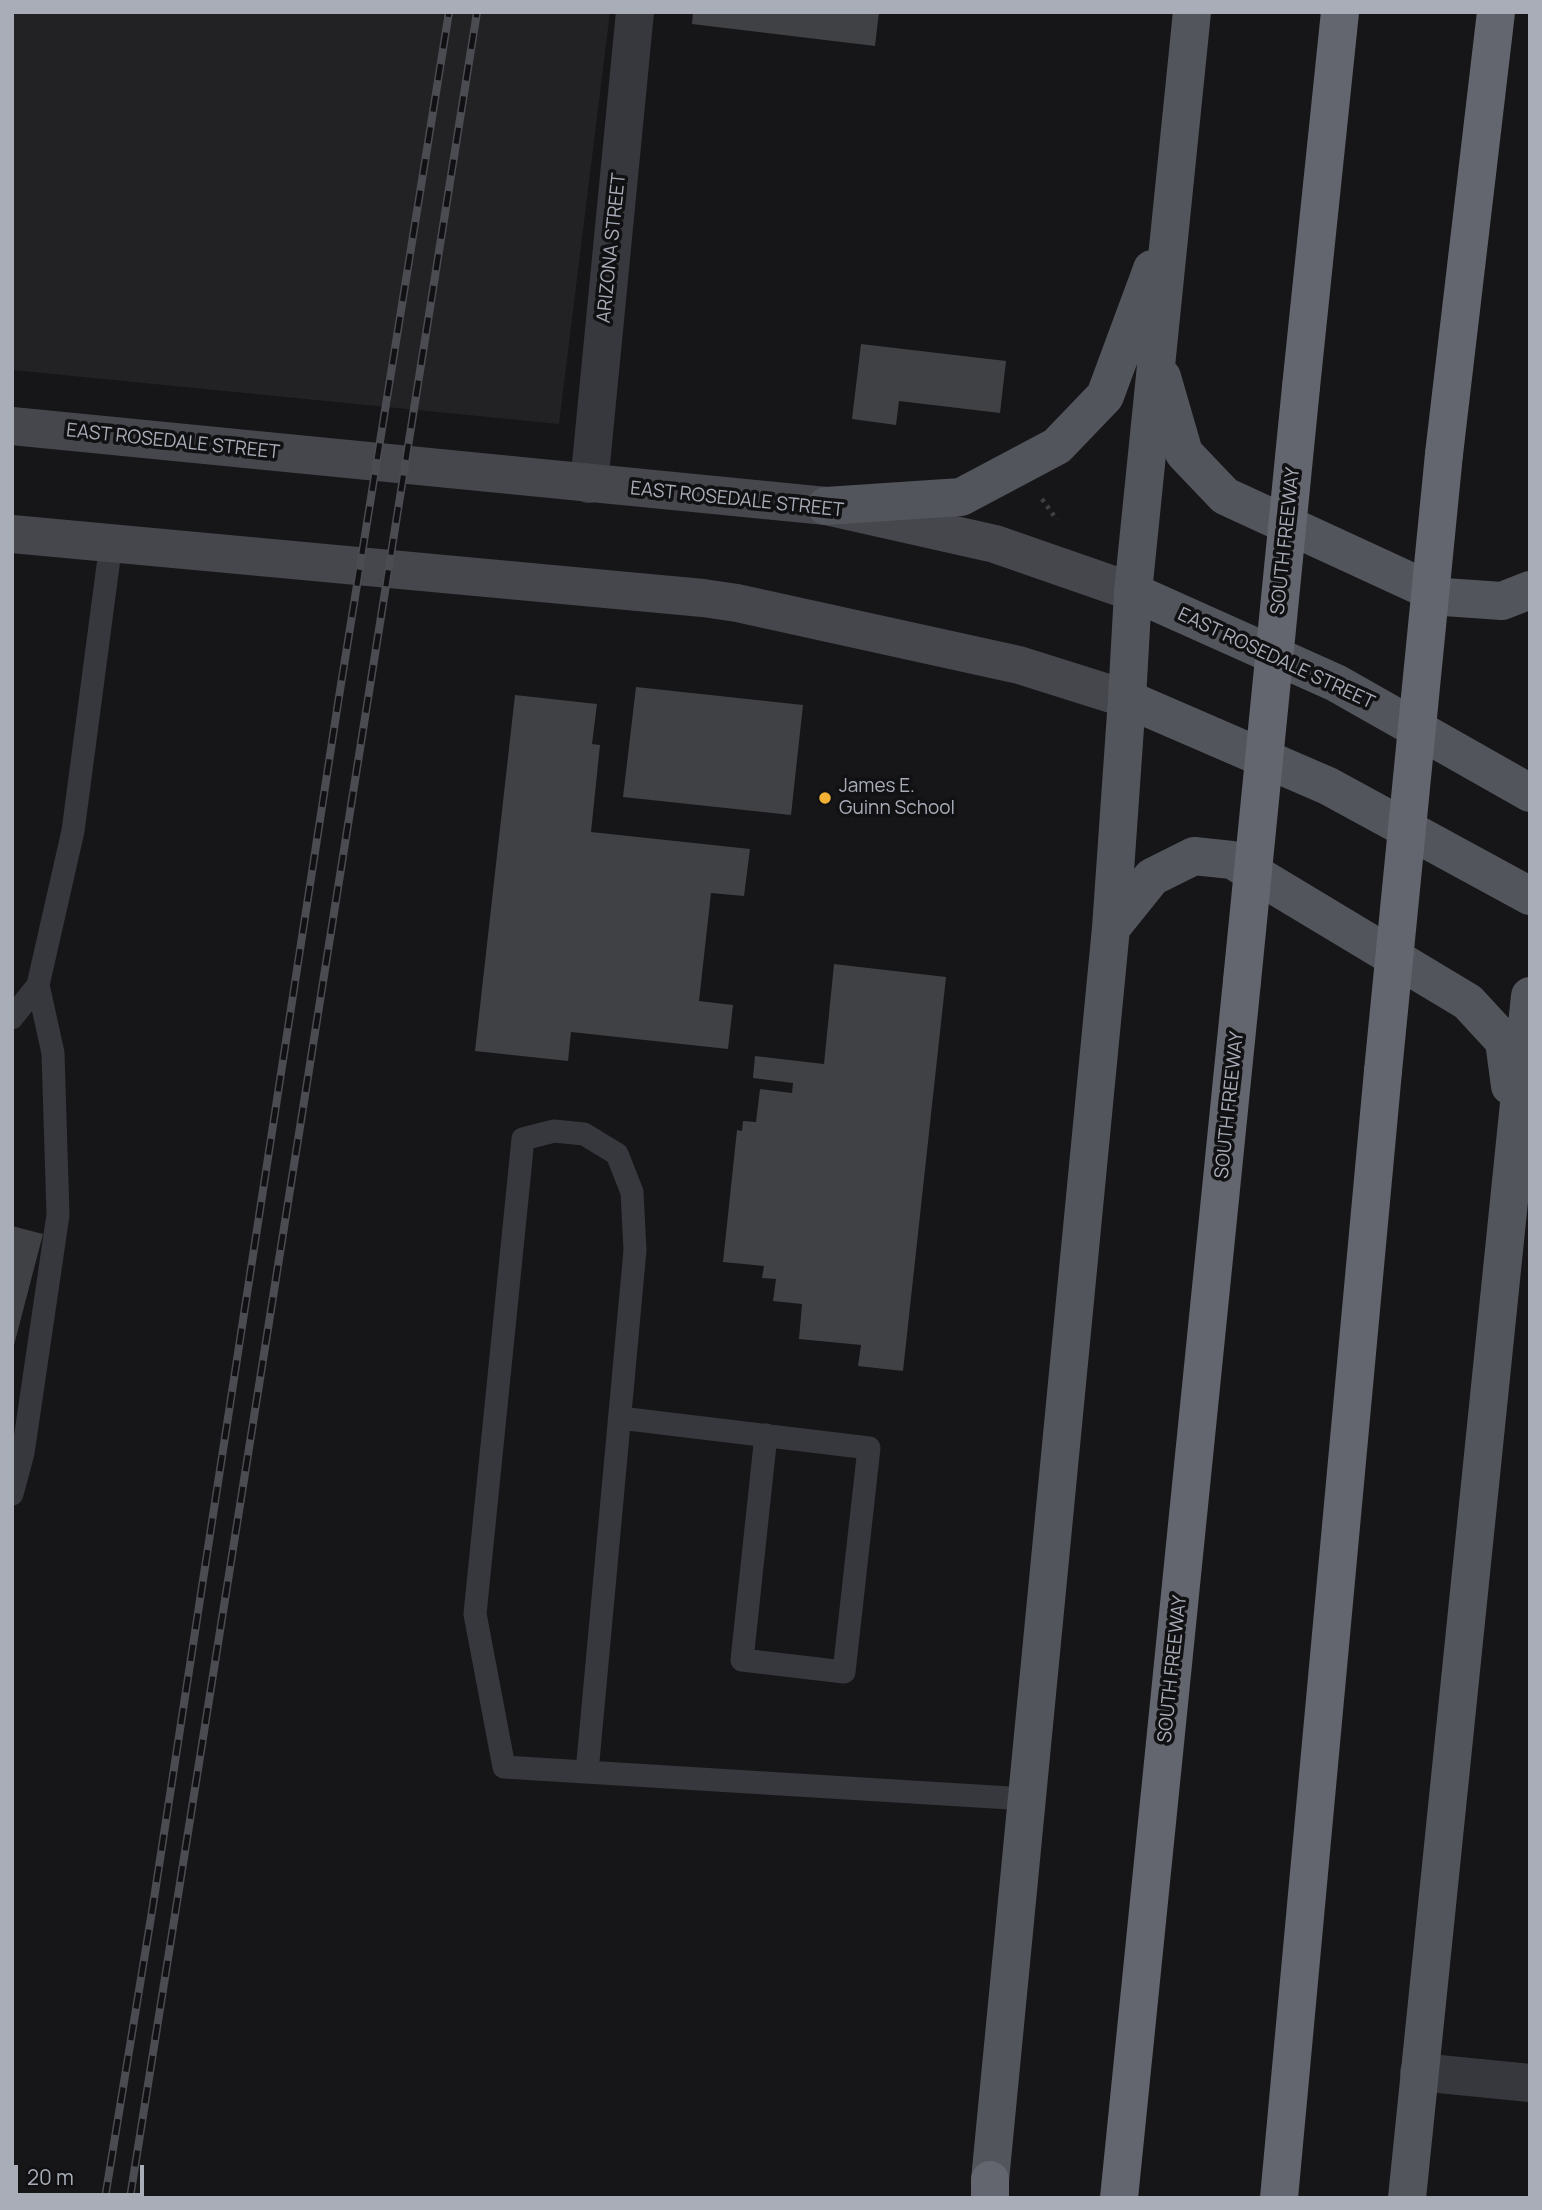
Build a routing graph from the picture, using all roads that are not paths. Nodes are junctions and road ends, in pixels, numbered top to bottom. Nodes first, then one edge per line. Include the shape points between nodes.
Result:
1 (635, 12) edge
2 (1192, 12) edge
3 (1340, 12) edge
4 (1496, 12) edge
5 (1171, 218) junction
6 (1156, 359) junction
7 (12, 426) edge
8 (589, 484) junction
9 (826, 506) junction
10 (12, 534) edge
11 (111, 543) junction
12 (1530, 590) edge
13 (1132, 592) junction
14 (1127, 699) junction
15 (1530, 793) edge
16 (1530, 896) edge
17 (1111, 928) junction
18 (38, 985) junction
19 (1530, 996) edge
20 (12, 1018) edge
21 (1516, 1133) junction
22 (1530, 1227) edge
23 (1502, 1278) junction
24 (620, 1418) junction
25 (766, 1435) junction
26 (12, 1494) edge
27 (587, 1772) junction
28 (1026, 1799) junction
29 (1419, 2072) junction
30 (1530, 2083) edge
31 (989, 2192) edge
32 (1119, 2198) edge
33 (1279, 2198) edge
34 (1407, 2198) edge

1 - 8 street, ARIZONA STREET
2 - 5 main road
3 - 32 highway, SOUTH FREEWAY, bridge
4 - 33 highway, bridge via 1444,453
5 - 6 main road
5 - 9 main road via 1105,396 1057,446 961,497
6 - 12 main road via 1184,453 1225,496 1444,597 1502,601
6 - 13 main road
7 - 8 main road, EAST ROSEDALE STREET
8 - 9 main road, EAST ROSEDALE STREET
9 - 13 main road, EAST ROSEDALE STREET via 995,544
10 - 11 main road
11 - 14 main road via 737,603 1019,665
11 - 18 lane via 73,831
13 - 14 main road
13 - 15 main road, EAST ROSEDALE STREET via 1336,683
14 - 16 main road via 1328,786
14 - 17 main road
17 - 21 main road via 1152,877 1194,856 1232,860 1468,1002 1504,1041
17 - 28 main road
18 - 20 lane
18 - 26 lane via 54,1053 58,1215 23,1453
19 - 21 main road
21 - 23 main road
22 - 23 main road
23 - 29 main road
24 - 25 lane
24 - 27 lane
24 - 27 lane via 635,1250 632,1192 617,1154 584,1134 554,1131 523,1139 475,1614 504,1767
25 - 25 lane via 869,1448 844,1672 742,1660
27 - 28 lane
28 - 31 main road
29 - 30 street
29 - 34 main road

